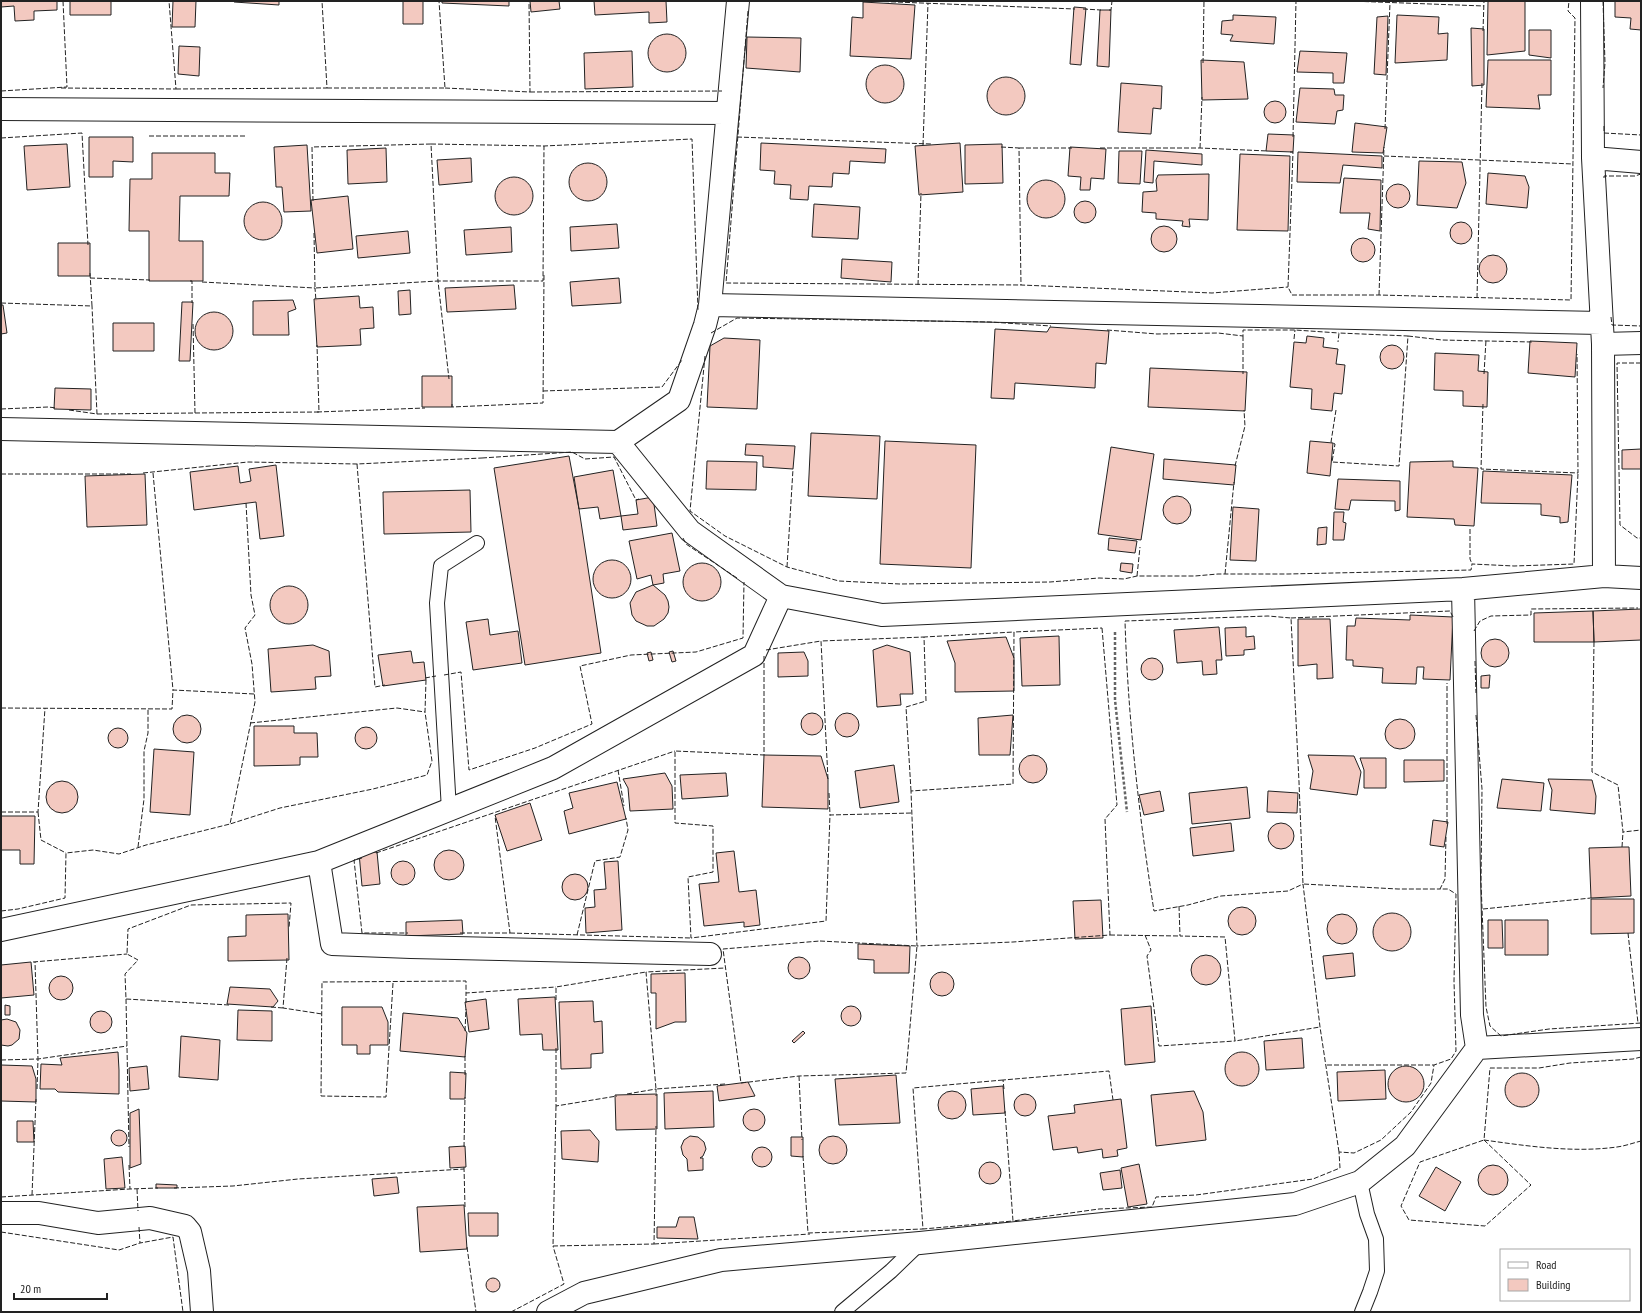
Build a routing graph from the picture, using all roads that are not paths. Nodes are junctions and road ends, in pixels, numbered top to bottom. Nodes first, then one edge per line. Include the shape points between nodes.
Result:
1 (738, 1) edge
2 (1592, 1) edge
3 (1, 109) edge
4 (727, 113) junction
5 (1593, 158) junction
6 (1641, 162) edge
7 (710, 305) junction
8 (1602, 333) junction
9 (1641, 343) edge
10 (1, 430) edge
11 (618, 442) junction
12 (476, 543) dead end
13 (1604, 576) junction
14 (1641, 578) edge
15 (1463, 589) junction
16 (781, 596) junction
17 (449, 810) junction
18 (319, 862) junction
19 (1, 930) edge
20 (710, 954) dead end
21 (1641, 1039) edge
22 (1477, 1048) junction
23 (1360, 1182) junction
24 (1, 1213) edge
25 (920, 1243) junction
26 (202, 1312) edge
27 (548, 1312) edge
28 (842, 1312) edge
29 (1362, 1312) edge

1 - 4 street
2 - 5 street
3 - 4 street
4 - 7 street
5 - 6 street
5 - 8 street
7 - 8 street
7 - 11 street via 679,400
8 - 9 street
8 - 13 street
10 - 11 street
11 - 16 street via 690,531
12 - 17 lane via 441,566 437,603
13 - 14 street
13 - 15 street
15 - 16 street via 882,615
15 - 22 street via 1472,1015
16 - 17 street via 754,655 553,768
17 - 18 street
18 - 19 street
18 - 20 street via 332,944
21 - 22 street
22 - 23 street via 1405,1146
23 - 25 street via 1295,1204
23 - 29 lane via 1376,1239 1376,1270
24 - 26 street via 39,1213 98,1223 150,1218 185,1226 190,1232 199,1271
25 - 27 street via 721,1260 584,1293
25 - 28 lane

